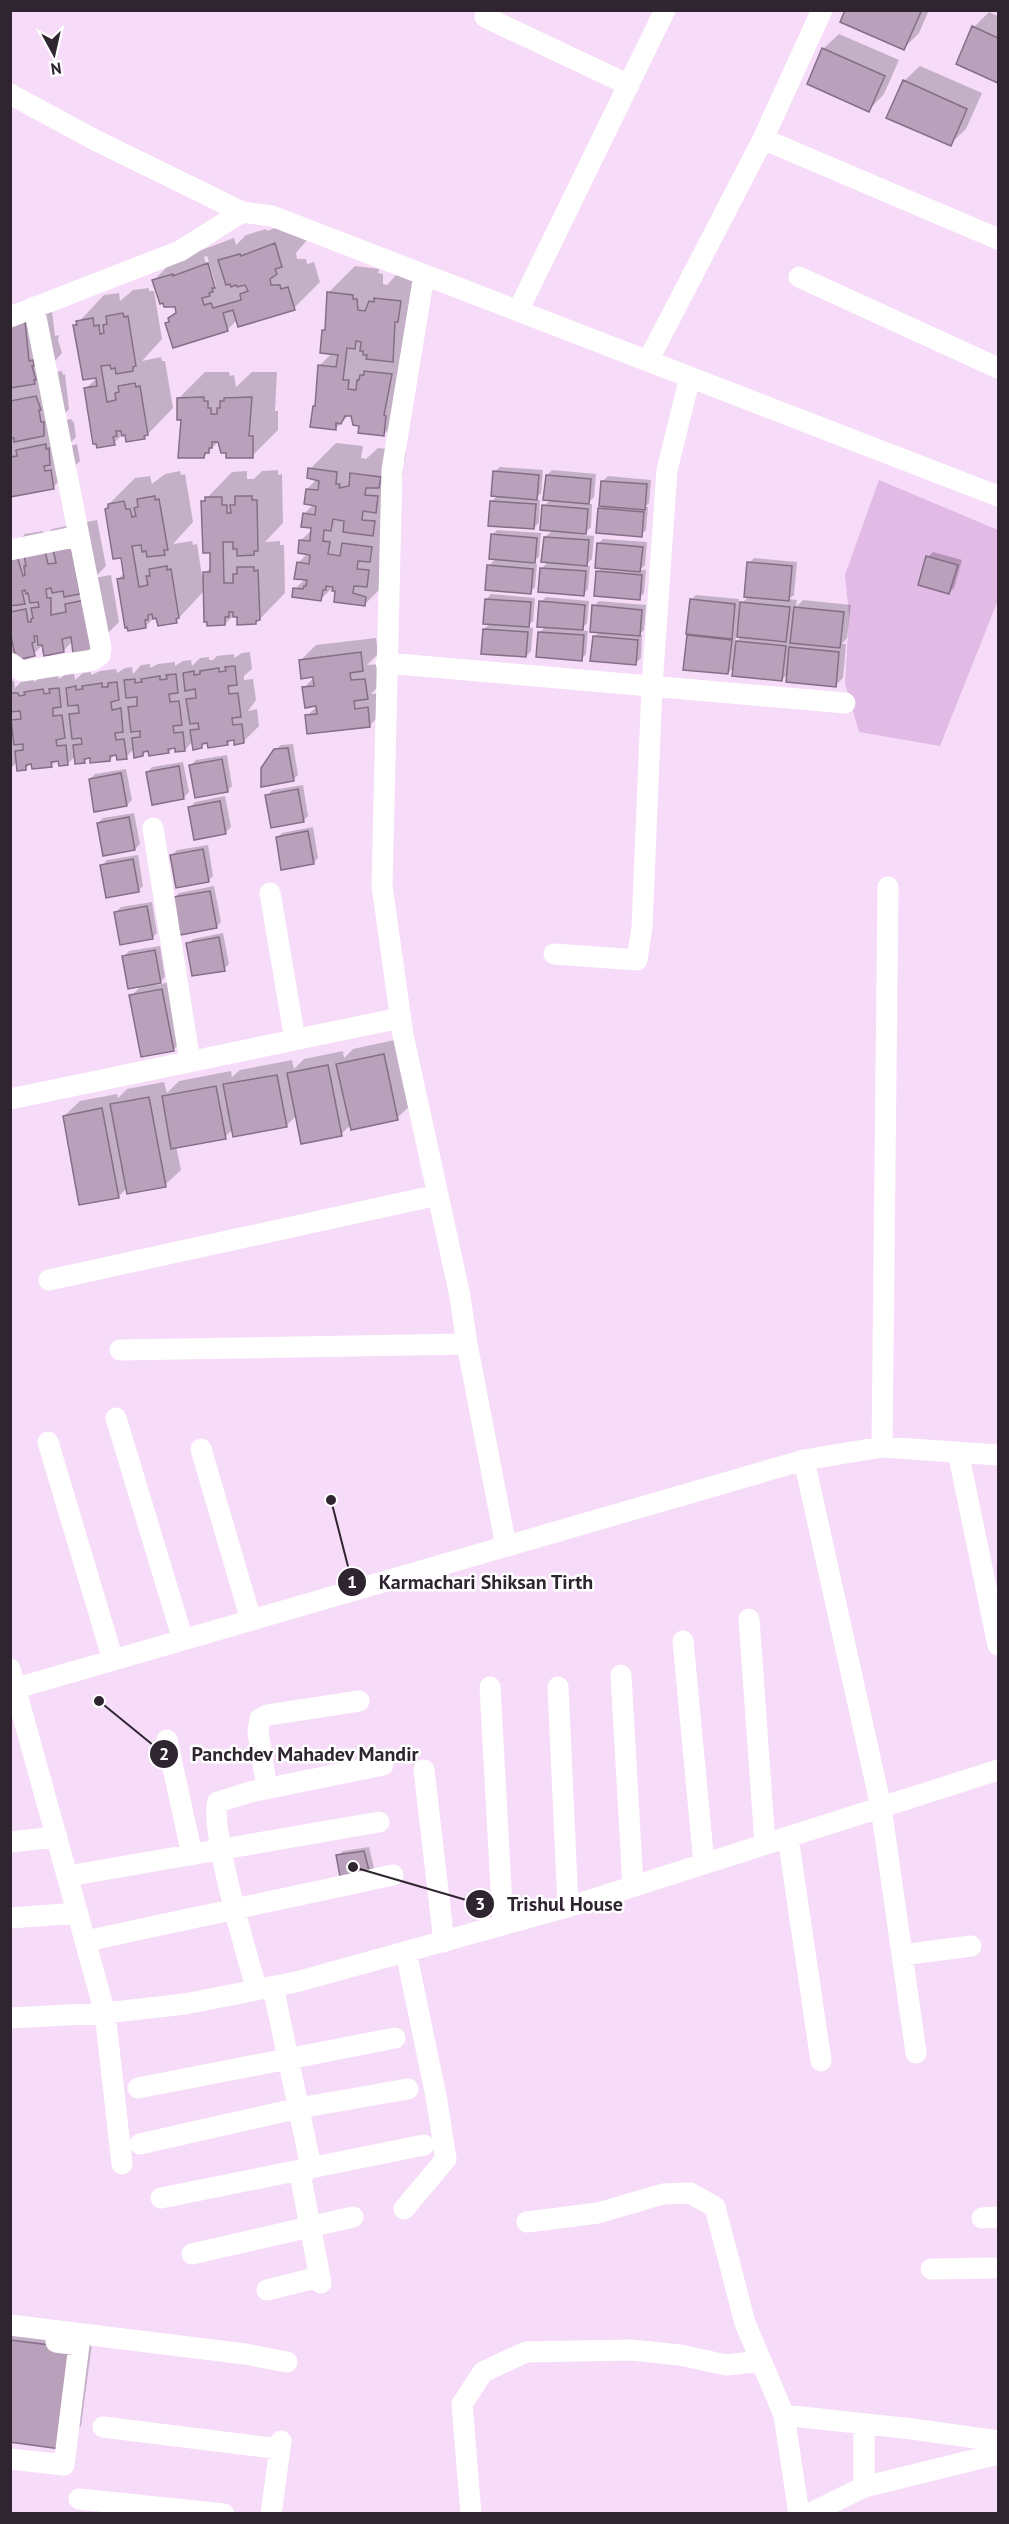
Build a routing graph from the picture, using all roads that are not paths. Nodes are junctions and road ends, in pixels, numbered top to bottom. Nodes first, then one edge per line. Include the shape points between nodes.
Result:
1 (665, 10) edge
2 (822, 10) edge
3 (485, 17) dead end
4 (629, 85) junction
5 (10, 94) edge
6 (763, 139) junction
7 (242, 212) junction
8 (999, 239) edge
9 (424, 274) junction
10 (799, 278) dead end
11 (34, 307) junction
12 (518, 311) junction
13 (10, 317) edge
14 (648, 361) junction
15 (999, 368) edge
16 (690, 377) junction
17 (999, 496) edge
18 (79, 536) junction
19 (10, 550) edge
20 (10, 663) edge
21 (387, 663) junction
22 (652, 686) junction
23 (845, 703) dead end
24 (153, 828) dead end
25 (888, 888) dead end
26 (270, 893) dead end
27 (554, 954) dead end
28 (400, 1018) junction
29 (296, 1040) junction
30 (190, 1062) junction
31 (10, 1099) edge
32 (438, 1195) junction
33 (49, 1280) dead end
34 (467, 1344) junction
35 (120, 1350) dead end
36 (116, 1418) dead end
37 (48, 1442) dead end
38 (882, 1447) junction
39 (201, 1449) dead end
40 (958, 1452) junction
41 (999, 1455) edge
42 (804, 1460) junction
43 (506, 1546) junction
44 (749, 1619) dead end
45 (250, 1620) junction
46 (183, 1640) junction
47 (683, 1641) dead end
48 (999, 1645) edge
49 (112, 1660) junction
50 (621, 1675) dead end
51 (12, 1682) edge
52 (490, 1687) dead end
53 (558, 1687) dead end
54 (358, 1701) dead end
55 (166, 1740) dead end
56 (383, 1765) dead end
57 (424, 1770) dead end
58 (999, 1770) edge
59 (267, 1789) junction
60 (881, 1807) junction
61 (379, 1822) dead end
62 (57, 1837) junction
63 (788, 1837) junction
64 (10, 1842) edge
65 (765, 1844) junction
66 (221, 1850) junction
67 (192, 1855) junction
68 (704, 1863) junction
69 (393, 1875) dead end
70 (68, 1876) junction
71 (633, 1886) junction
72 (568, 1906) junction
73 (236, 1908) junction
74 (78, 1913) junction
75 (10, 1918) edge
76 (504, 1925) junction
77 (86, 1941) junction
78 (444, 1942) junction
79 (971, 1946) dead end
80 (406, 1952) junction
81 (902, 1955) junction
82 (265, 1988) junction
83 (105, 2013) junction
84 (10, 2018) edge
85 (395, 2038) dead end
86 (916, 2053) dead end
87 (289, 2059) junction
88 (821, 2061) dead end
89 (138, 2088) dead end
90 (408, 2089) dead end
91 (299, 2108) junction
92 (140, 2144) dead end
93 (424, 2145) dead end
94 (122, 2164) dead end
95 (309, 2167) junction
96 (161, 2198) dead end
97 (404, 2209) dead end
98 (353, 2217) dead end
99 (527, 2222) dead end
100 (310, 2228) junction
101 (192, 2254) dead end
102 (999, 2268) edge
103 (931, 2269) dead end
104 (267, 2290) dead end
105 (10, 2325) edge
106 (10, 2336) edge
107 (761, 2361) junction
108 (287, 2362) dead end
109 (784, 2415) junction
110 (864, 2424) junction
111 (103, 2427) dead end
112 (999, 2441) edge
113 (999, 2454) edge
114 (10, 2459) edge
115 (864, 2487) junction
116 (79, 2499) dead end
117 (224, 2514) edge
118 (271, 2514) edge
119 (471, 2514) edge
120 (799, 2514) edge
121 (809, 2514) edge

1 - 4 street
2 - 6 street
3 - 4 street
4 - 12 street
5 - 7 street
6 - 8 street
6 - 14 street
7 - 9 street via 272,216
7 - 11 street via 180,251
9 - 12 street
9 - 21 street via 392,471
10 - 15 street
11 - 13 street
11 - 18 street
12 - 14 street
14 - 16 street
16 - 17 street
16 - 22 street via 667,470
18 - 19 street
18 - 20 street via 100,655 93,660 22,671
21 - 22 street
21 - 28 street via 382,886
22 - 23 street
22 - 27 street via 642,927 637,960
24 - 30 street
25 - 38 street
26 - 29 street
28 - 29 street
28 - 32 street
29 - 30 street
30 - 31 street
32 - 33 street
32 - 34 street
34 - 35 street
34 - 43 street
36 - 46 street
37 - 49 street
38 - 40 street
38 - 42 street
39 - 45 street
40 - 41 street
40 - 48 street
42 - 43 street
42 - 60 street
43 - 45 street
44 - 65 street
45 - 46 street
46 - 49 street
47 - 68 street
49 - 51 street
50 - 71 street
51 - 62 street
52 - 76 street
53 - 72 street
54 - 59 street via 260,1719 258,1732
55 - 67 street
56 - 59 street
57 - 78 street
58 - 60 street
59 - 66 street via 218,1802 214,1808
60 - 63 street
60 - 81 street
61 - 66 street
62 - 64 street
62 - 70 street
63 - 65 street
63 - 88 street
65 - 68 street
66 - 67 street
66 - 73 street
67 - 70 street
68 - 71 street
69 - 73 street
70 - 74 street
71 - 72 street
72 - 76 street
73 - 77 street
73 - 82 street
74 - 75 street
74 - 77 street
76 - 78 street
77 - 83 street
78 - 80 street
79 - 81 street
80 - 82 street
80 - 97 street via 446,2159
81 - 86 street
82 - 83 street via 185,2004
82 - 87 street
83 - 84 street
83 - 94 street
85 - 87 street
87 - 89 street
87 - 91 street
90 - 91 street
91 - 92 street
91 - 95 street
93 - 95 street
95 - 96 street
95 - 100 street via 301,2179
98 - 100 street
99 - 107 street via 598,2213 663,2194 690,2193 704,2199 714,2207 746,2324
100 - 101 street
100 - 104 street via 320,2280
102 - 103 street
105 - 108 street
106 - 114 street via 79,2345 64,2465
107 - 109 street
107 - 119 street via 726,2365 631,2350 526,2352 483,2372 462,2404
109 - 110 street
109 - 120 street
110 - 112 street
110 - 115 street
111 - 118 street via 280,2445
113 - 115 street
115 - 121 street
116 - 117 street

